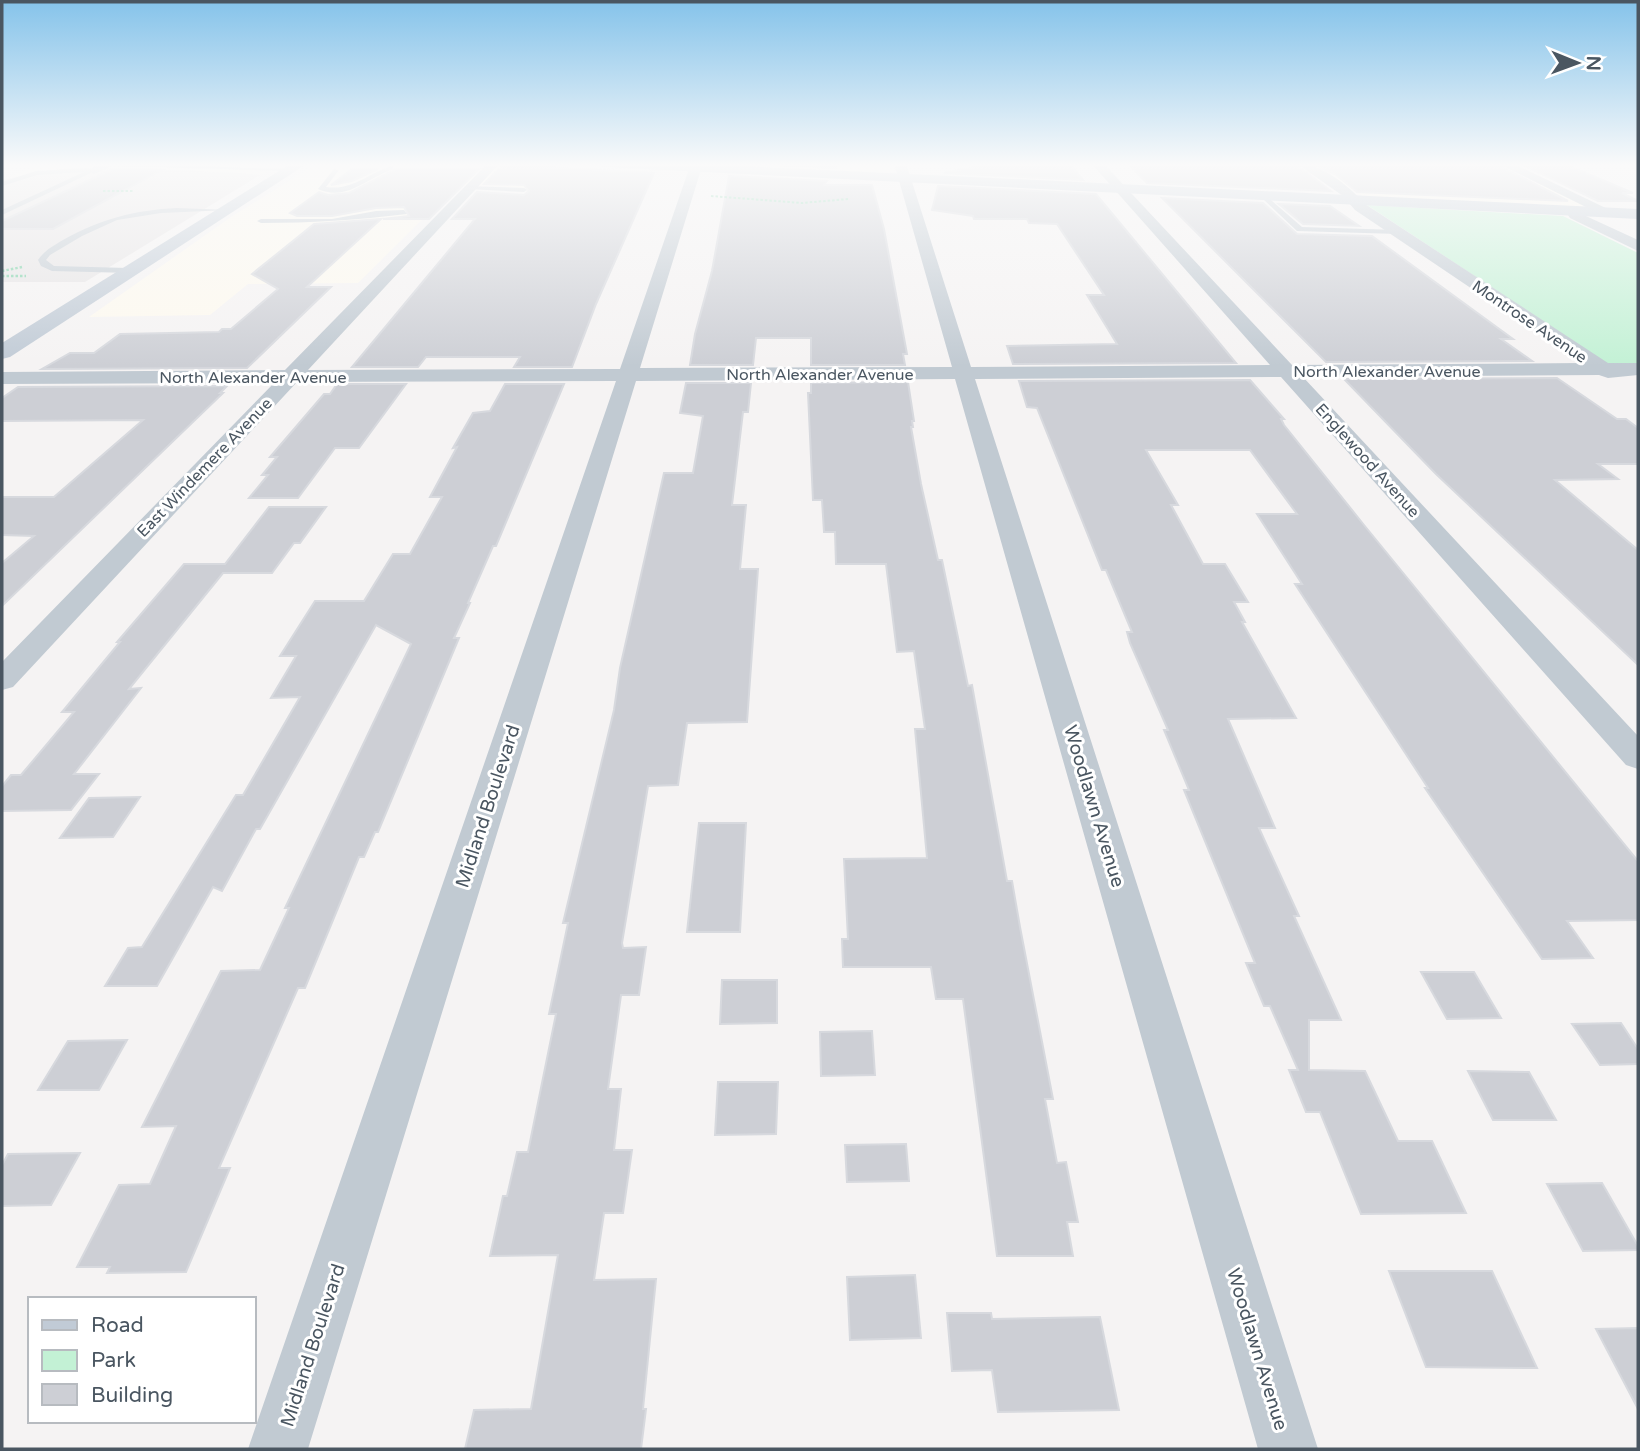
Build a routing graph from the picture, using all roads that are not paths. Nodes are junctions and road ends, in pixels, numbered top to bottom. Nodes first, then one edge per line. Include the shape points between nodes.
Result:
1 (90, 231) edge
2 (191, 231) edge
3 (427, 231) edge
4 (680, 231) edge
5 (921, 231) edge
6 (1161, 231) edge
7 (1356, 231) edge
8 (1607, 231) edge
9 (1398, 232) joint
10 (1638, 246) edge
11 (128, 271) junction
12 (2, 352) edge
13 (1604, 370) junction
14 (1287, 371) junction
15 (964, 373) junction
16 (628, 375) junction
17 (289, 376) junction
18 (2, 378) edge
19 (1634, 378) edge
20 (2, 680) edge
21 (1638, 757) edge
22 (278, 1449) edge
23 (1288, 1449) edge

1 - 11 lane via 47,253 44,264
2 - 11 main road
3 - 17 street, East Windemere Avenue
4 - 16 street, Midland Boulevard
5 - 15 street, Woodlawn Avenue
6 - 14 street, Englewood Avenue
7 - 9 lane
8 - 10 street
9 - 13 street, Montrose Avenue
11 - 12 main road
13 - 14 street, North Alexander Avenue
13 - 19 street, North Alexander Avenue
14 - 15 street, North Alexander Avenue
14 - 21 street, Englewood Avenue
15 - 16 street, North Alexander Avenue
15 - 23 street, Woodlawn Avenue
16 - 17 street, North Alexander Avenue
16 - 22 street, Midland Boulevard
17 - 18 street, North Alexander Avenue
17 - 20 street, East Windemere Avenue

